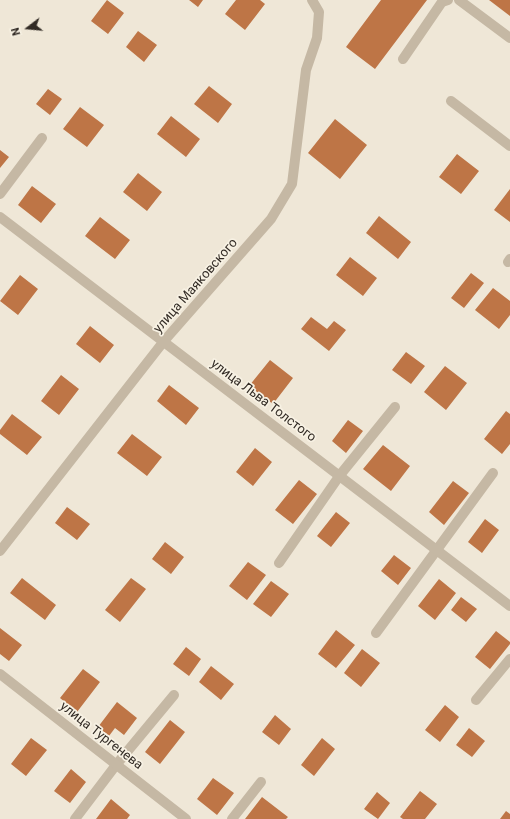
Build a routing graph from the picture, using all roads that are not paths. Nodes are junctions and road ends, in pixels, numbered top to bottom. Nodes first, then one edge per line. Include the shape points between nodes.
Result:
1 (312, 0) edge
2 (448, 0) edge
3 (459, 0) edge
4 (510, 38) edge
5 (403, 58) dead end
6 (451, 101) dead end
7 (42, 138) dead end
8 (510, 146) edge
9 (0, 194) edge
10 (0, 217) edge
11 (164, 341) junction
12 (395, 407) dead end
13 (493, 473) dead end
14 (340, 475) junction
15 (437, 550) junction
16 (0, 551) edge
17 (279, 563) dead end
18 (510, 606) edge
19 (376, 633) dead end
20 (510, 659) edge
21 (0, 674) edge
22 (174, 695) dead end
23 (476, 700) dead end
24 (116, 765) junction
25 (261, 782) dead end
26 (76, 819) edge
27 (186, 819) edge
28 (232, 819) edge

1 - 11 street, улица Маяковского via 319,12 317,38 306,70 292,184 271,219
2 - 5 street via 442,2
3 - 4 street
6 - 8 street
7 - 9 street
10 - 11 street, улица Льва Толстого
11 - 14 street, улица Льва Толстого
11 - 16 street, улица Маяковского
12 - 14 street
13 - 15 street
14 - 15 street, улица Льва Толстого
14 - 17 street
15 - 18 street, улица Льва Толстого
15 - 19 street
20 - 23 street
21 - 24 street, улица Тургенева
22 - 24 street
24 - 26 street
24 - 27 street, улица Тургенева
25 - 28 street

